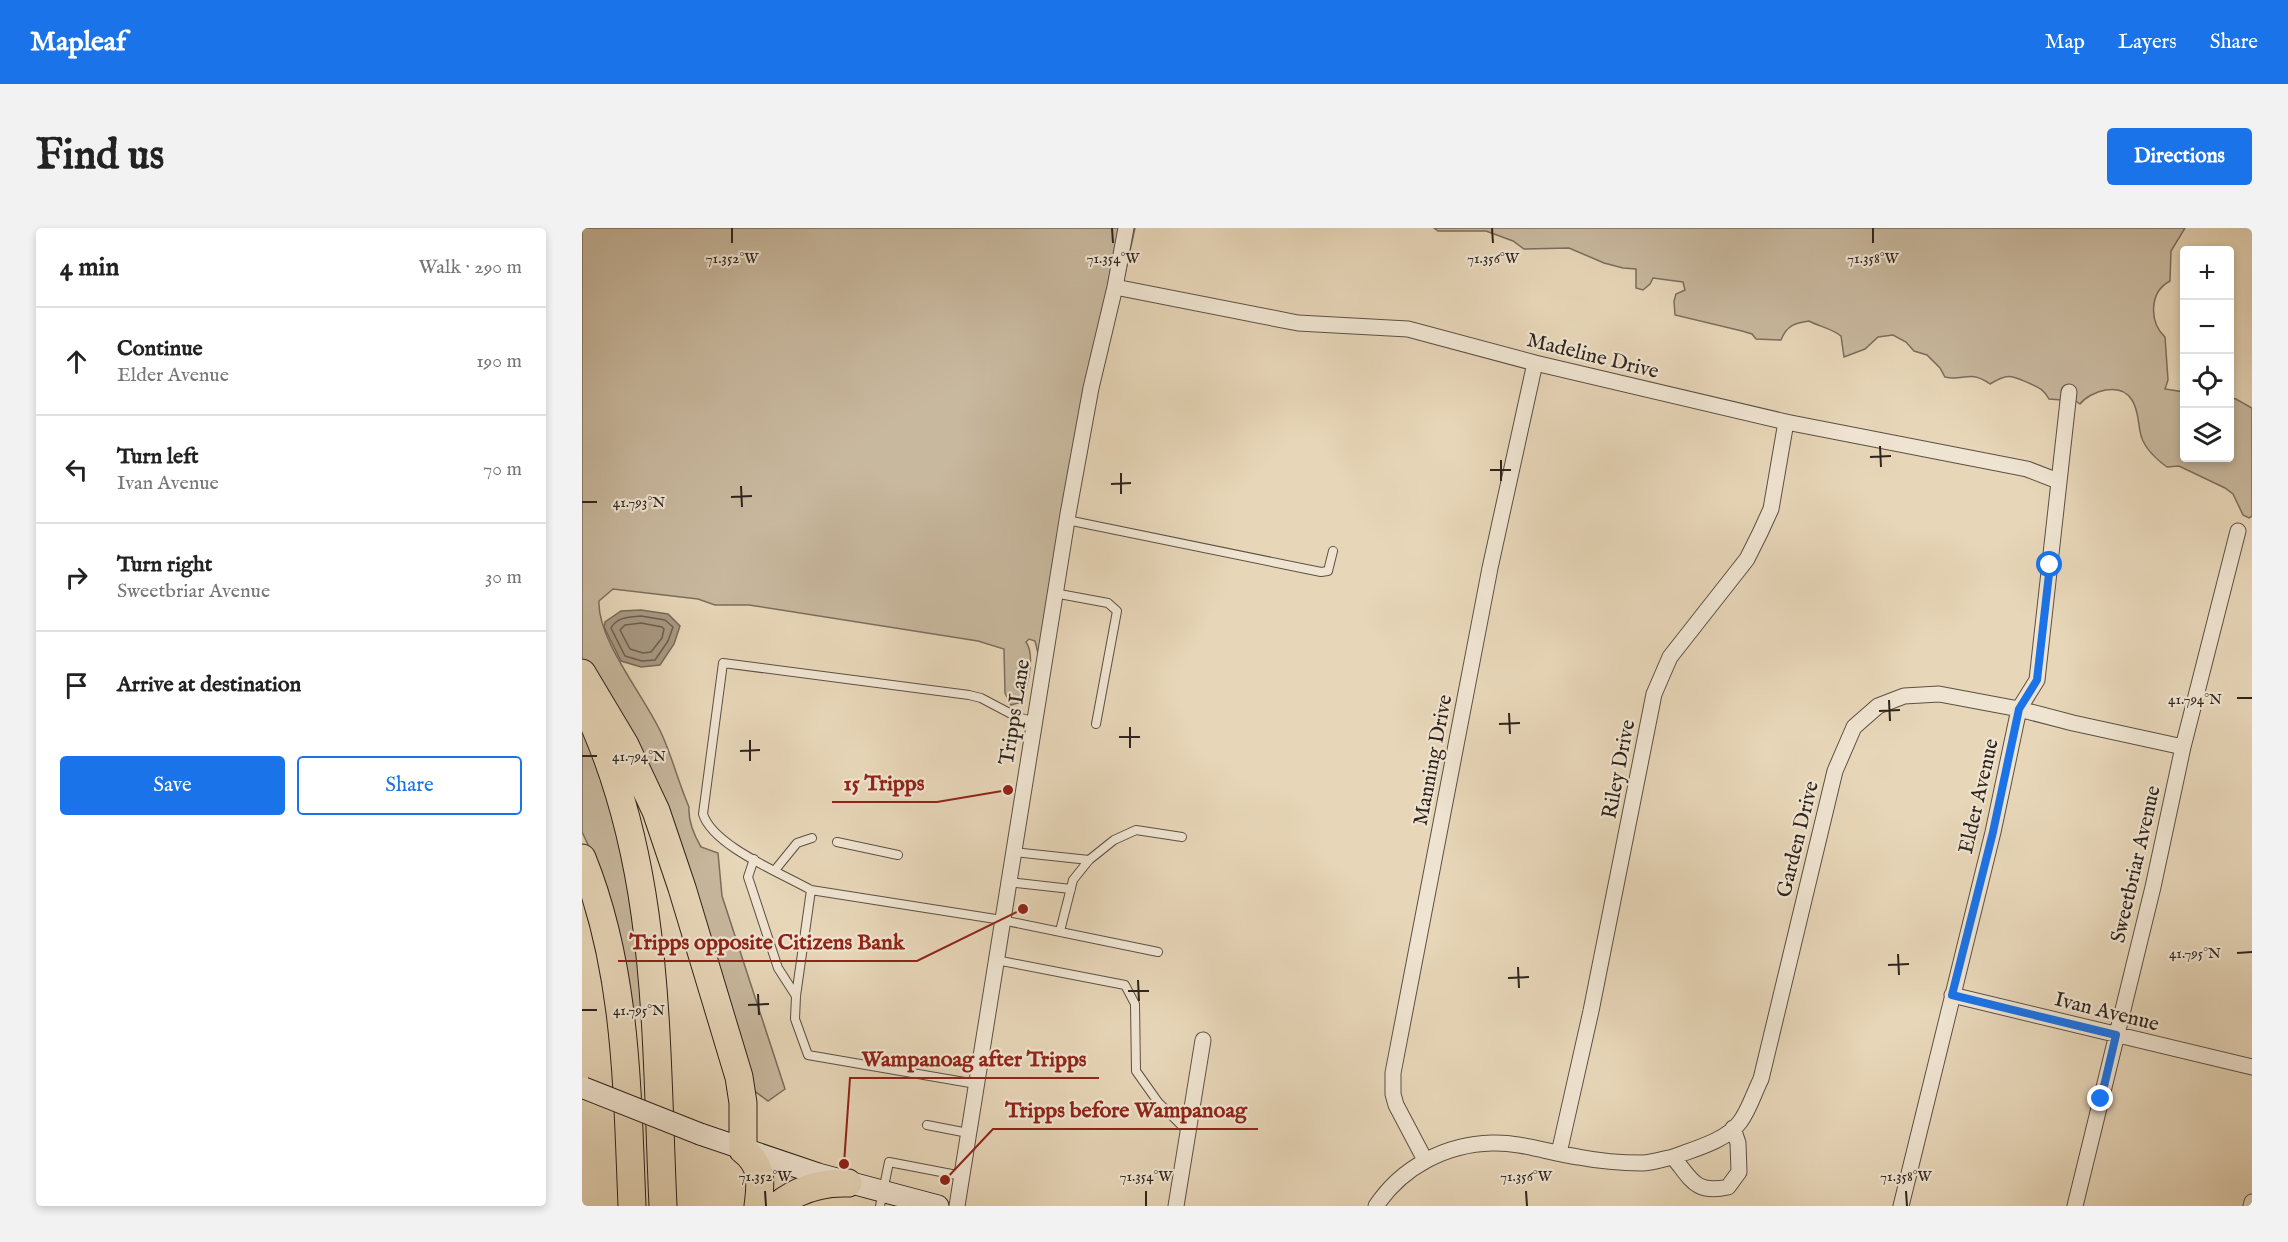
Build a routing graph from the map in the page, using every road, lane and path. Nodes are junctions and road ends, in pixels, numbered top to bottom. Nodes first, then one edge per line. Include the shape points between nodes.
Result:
1 (1126, 228) edge
2 (1115, 287) junction
3 (1535, 363) junction
4 (2069, 392) dead end
5 (1786, 422) junction
6 (2058, 481) junction
7 (1067, 520) junction
8 (2238, 531) dead end
9 (1333, 551) dead end
10 (1054, 593) junction
11 (582, 673) edge
12 (582, 699) edge
13 (2019, 709) junction
14 (1034, 721) junction
15 (1096, 724) dead end
16 (2183, 747) junction
17 (1182, 837) dead end
18 (812, 838) dead end
19 (837, 842) dead end
20 (1013, 852) junction
21 (898, 855) dead end
22 (582, 858) edge
23 (754, 859) junction
24 (1089, 860) junction
25 (774, 870) junction
26 (1008, 882) junction
27 (1071, 889) junction
28 (811, 890) junction
29 (1002, 920) junction
30 (1060, 931) junction
31 (1158, 952) dead end
32 (996, 960) junction
33 (1952, 995) junction
34 (796, 996) junction
35 (2116, 1035) junction
36 (1203, 1040) dead end
37 (2252, 1067) edge
38 (976, 1084) junction
39 (583, 1087) edge
40 (927, 1125) dead end
41 (1733, 1128) junction
42 (1188, 1132) junction
43 (968, 1133) junction
44 (743, 1150) junction
45 (1559, 1153) junction
46 (1673, 1157) junction
47 (1425, 1160) junction
48 (962, 1176) junction
49 (848, 1183) junction
50 (881, 1199) edge
51 (632, 1206) edge
52 (663, 1206) edge
53 (758, 1206) edge
54 (777, 1206) edge
55 (938, 1206) edge
56 (957, 1206) edge
57 (1176, 1206) edge
58 (1376, 1206) edge
59 (1901, 1206) edge
60 (2075, 1206) edge

1 - 2 street, Tripps Lane
2 - 3 street, Madeline Drive via 1298,323 1408,329
2 - 7 street, Tripps Lane via 1091,388
3 - 5 street, Madeline Drive
3 - 47 street, Manning Drive via 1490,568 1393,1073 1396,1105
4 - 6 street, Elder Avenue
5 - 6 street, Madeline Drive via 2027,469
5 - 45 street, Riley Drive via 1771,509 1760,533 1747,559 1670,657 1654,694 1592,1011
6 - 13 street, Elder Avenue via 2037,680
7 - 9 lane via 1321,572 1328,571
7 - 10 street, Tripps Lane
8 - 16 street, Sweetbriar Avenue
10 - 14 street, Tripps Lane
10 - 15 lane via 1108,603 1117,611
11 - 44 highway via 637,768 668,844 739,1077
12 - 52 highway via 619,791 644,901 652,976
13 - 16 street, Garden Drive
13 - 33 street, Elder Avenue
13 - 41 street, Garden Drive via 1939,694 1904,696 1878,706 1854,727 1835,771 1761,1079 1739,1124
14 - 20 street, Tripps Lane
14 - 23 lane via 969,695 723,663 703,814 706,825 715,834
16 - 35 street, Sweetbriar Avenue
17 - 24 lane via 1136,830 1114,840
18 - 25 lane via 797,843
19 - 21 lane
20 - 24 lane
20 - 26 street, Tripps Lane
22 - 51 highway via 603,921 620,1003
23 - 25 lane
23 - 34 lane via 748,876 778,968
24 - 27 lane via 1073,880
25 - 28 lane
26 - 27 lane
26 - 29 street, Tripps Lane
27 - 30 lane
28 - 29 lane
28 - 34 lane
29 - 30 lane
29 - 32 street, Tripps Lane
30 - 31 lane
32 - 38 street, Tripps Lane
32 - 42 lane via 1125,985 1135,1004 1136,1071 1158,1102
33 - 35 street, Ivan Avenue
33 - 59 street, Elder Avenue
34 - 38 lane via 795,1019 808,1055
35 - 37 street, Ivan Avenue
35 - 60 street, Sweetbriar Avenue
36 - 42 street
38 - 43 street, Tripps Lane
39 - 44 main road, bridge
40 - 43 lane
41 - 46 street, Garden Drive via 1718,1139
41 - 46 street via 1739,1172 1728,1187 1712,1191 1698,1186
42 - 57 street
43 - 48 street, Tripps Lane
44 - 49 main road
44 - 53 highway via 759,1171
45 - 46 street, Garden Drive via 1644,1163
45 - 47 street, Garden Drive via 1493,1143 1460,1147
47 - 58 street, Garden Drive via 1401,1177
48 - 50 lane via 890,1162
48 - 56 street, Tripps Lane
49 - 50 main road
49 - 54 highway via 807,1189
50 - 55 main road

